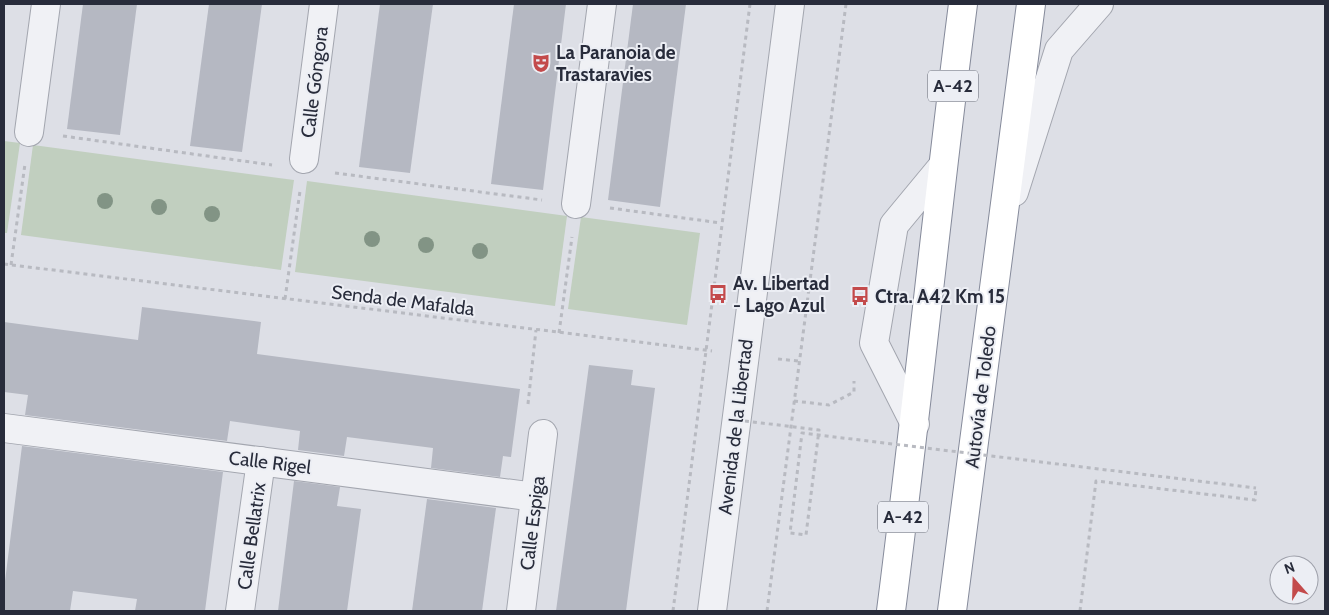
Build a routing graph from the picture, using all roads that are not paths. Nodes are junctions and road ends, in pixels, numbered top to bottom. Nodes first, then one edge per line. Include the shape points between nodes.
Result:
1 (46, 4) edge
2 (324, 4) edge
3 (602, 4) edge
4 (790, 4) edge
5 (964, 4) edge
6 (1031, 4) edge
7 (1099, 4) edge
8 (29, 132) road end
9 (303, 164) road end
10 (942, 167) junction
11 (576, 204) road end
12 (1001, 232) junction
13 (916, 424) junction
14 (4, 428) edge
15 (543, 434) dead end
16 (261, 461) junction
17 (535, 497) junction
18 (240, 611) edge
19 (520, 611) edge
20 (712, 611) edge
21 (891, 611) edge
22 (952, 611) edge

1 - 8 street
2 - 9 street, Calle Góngora
3 - 11 street
4 - 20 street, Avenida de la Libertad
5 - 10 highway, A-42
6 - 12 highway, Autovía de Toledo
7 - 12 street via 1059,50
10 - 13 highway, A-42
10 - 13 street via 894,225 874,343
12 - 22 highway, Autovía de Toledo
13 - 21 highway, A-42
14 - 16 street, Calle Rigel
15 - 17 street, Calle Espiga
16 - 17 street, Calle Rigel
16 - 18 street, Calle Bellatrix
17 - 19 street, Calle Espiga

